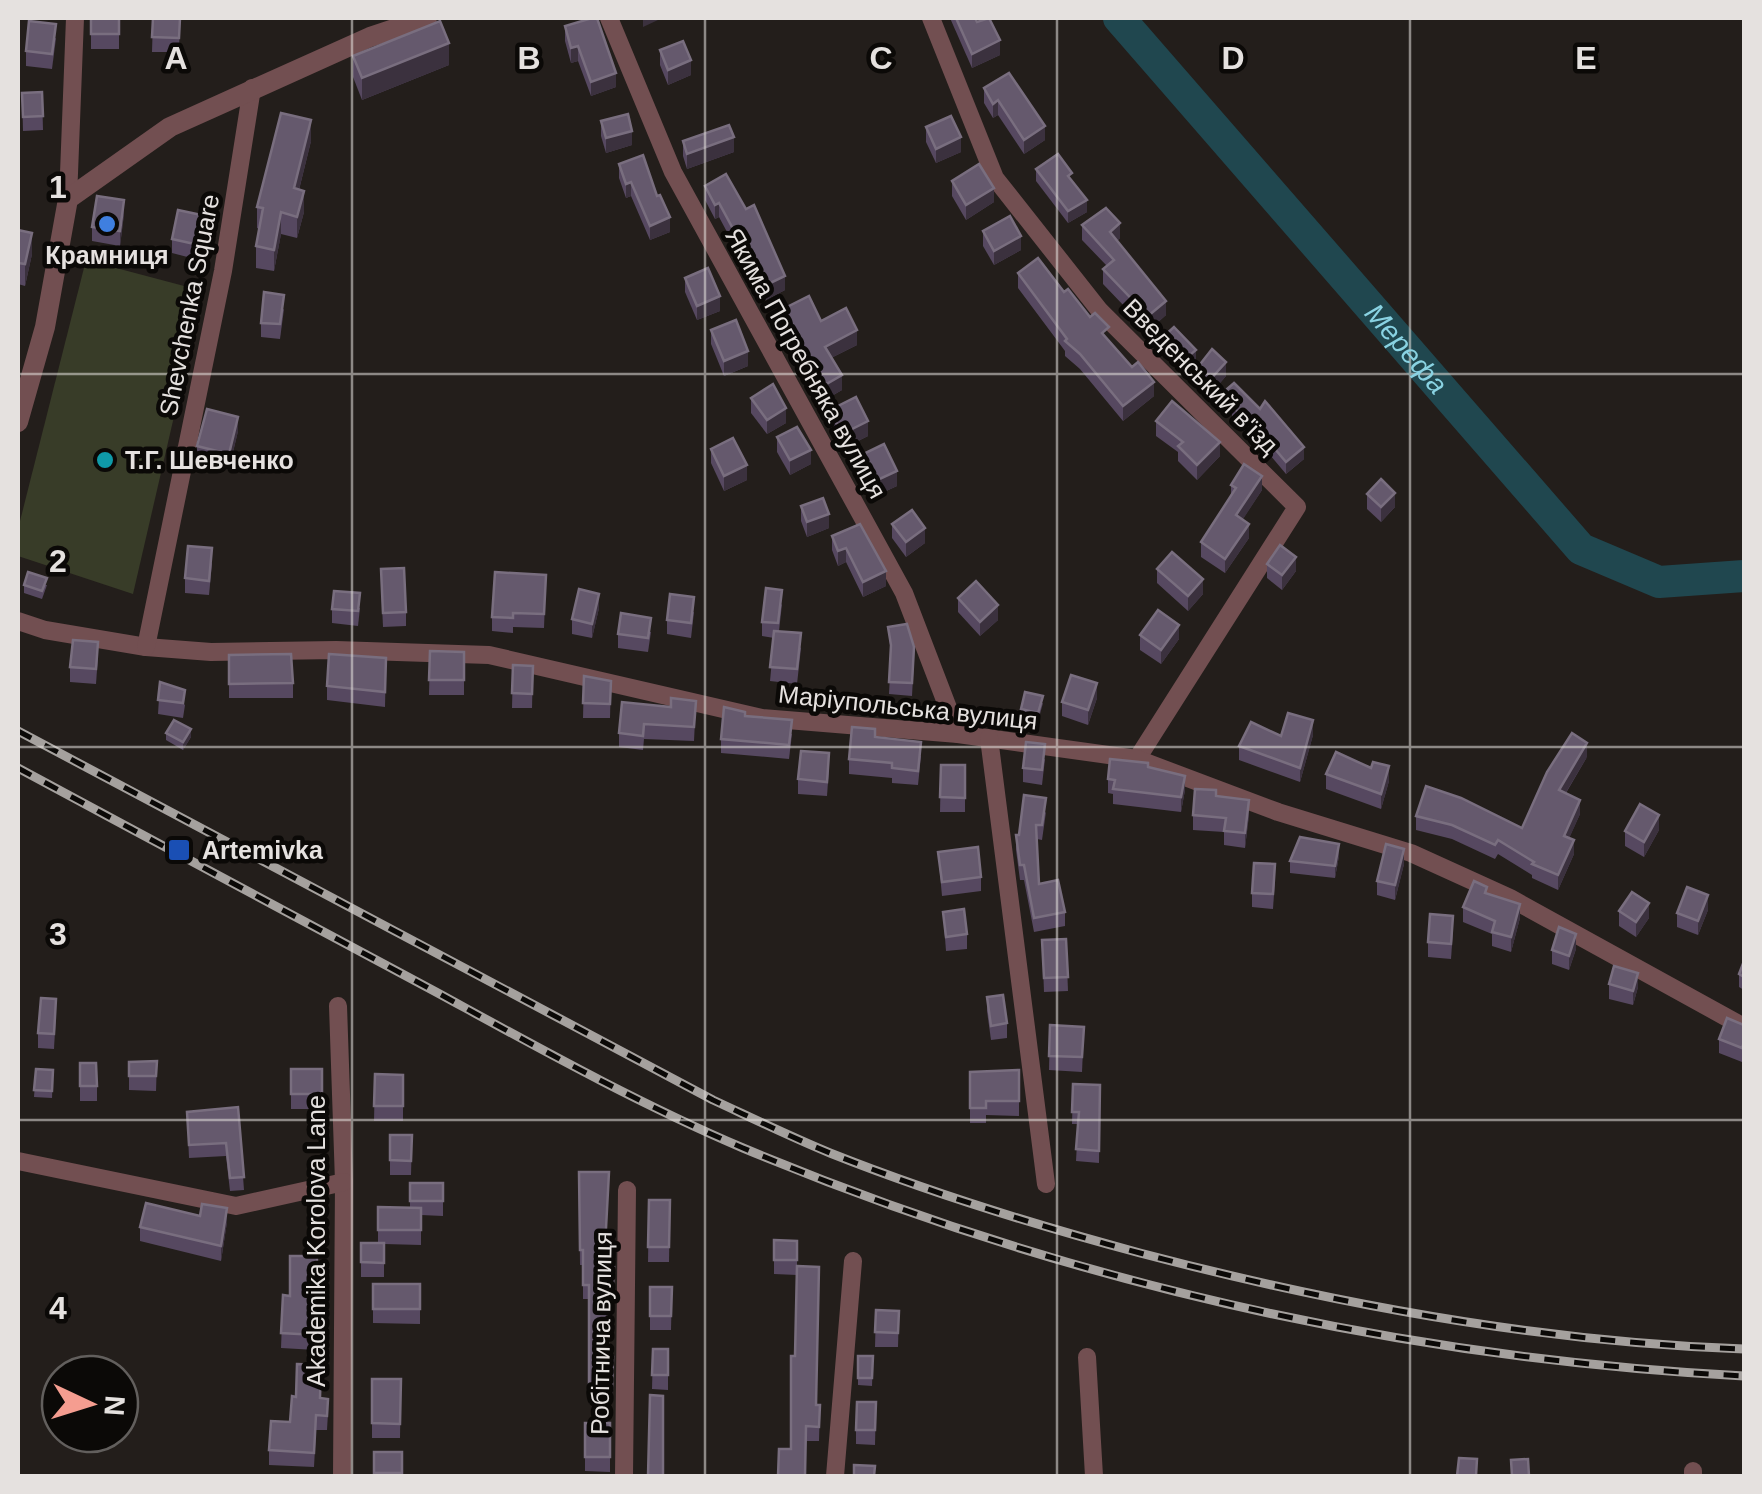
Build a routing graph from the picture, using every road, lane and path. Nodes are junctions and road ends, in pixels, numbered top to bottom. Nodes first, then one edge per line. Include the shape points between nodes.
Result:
1 (75, 18) edge
2 (426, 18) edge
3 (609, 18) edge
4 (931, 18) edge
5 (252, 88) junction
6 (68, 199) junction
7 (18, 422) edge
8 (18, 621) edge
9 (146, 647) junction
10 (958, 734) junction
11 (989, 738) junction
12 (1137, 759) junction
13 (338, 1006) dead end
14 (1744, 1027) edge
15 (18, 1162) edge
16 (344, 1182) junction
17 (1046, 1184) dead end
18 (628, 1190) dead end
19 (853, 1261) dead end
20 (1087, 1358) dead end
21 (342, 1476) edge
22 (624, 1476) edge
23 (835, 1476) edge
24 (1094, 1476) edge

1 - 6 street
2 - 5 street
3 - 10 street, Якима Погребняка вулиця via 673,172 904,593
4 - 12 street, Введенський в'їзд via 995,178 1100,312 1298,507
5 - 6 street via 170,127
5 - 9 street, Shevchenka Square via 223,271
6 - 7 street
8 - 9 street, Маріупольська вулиця
9 - 10 street, Маріупольська вулиця via 489,655 762,718
10 - 11 street, Маріупольська вулиця
11 - 12 street, Маріупольська вулиця
11 - 17 street
12 - 14 street, Маріупольська вулиця via 1428,860
13 - 16 street, Akademika Korolova Lane
15 - 16 street via 236,1206
16 - 21 street, Akademika Korolova Lane
18 - 22 street, Робітнича вулиця
19 - 23 street
20 - 24 street

